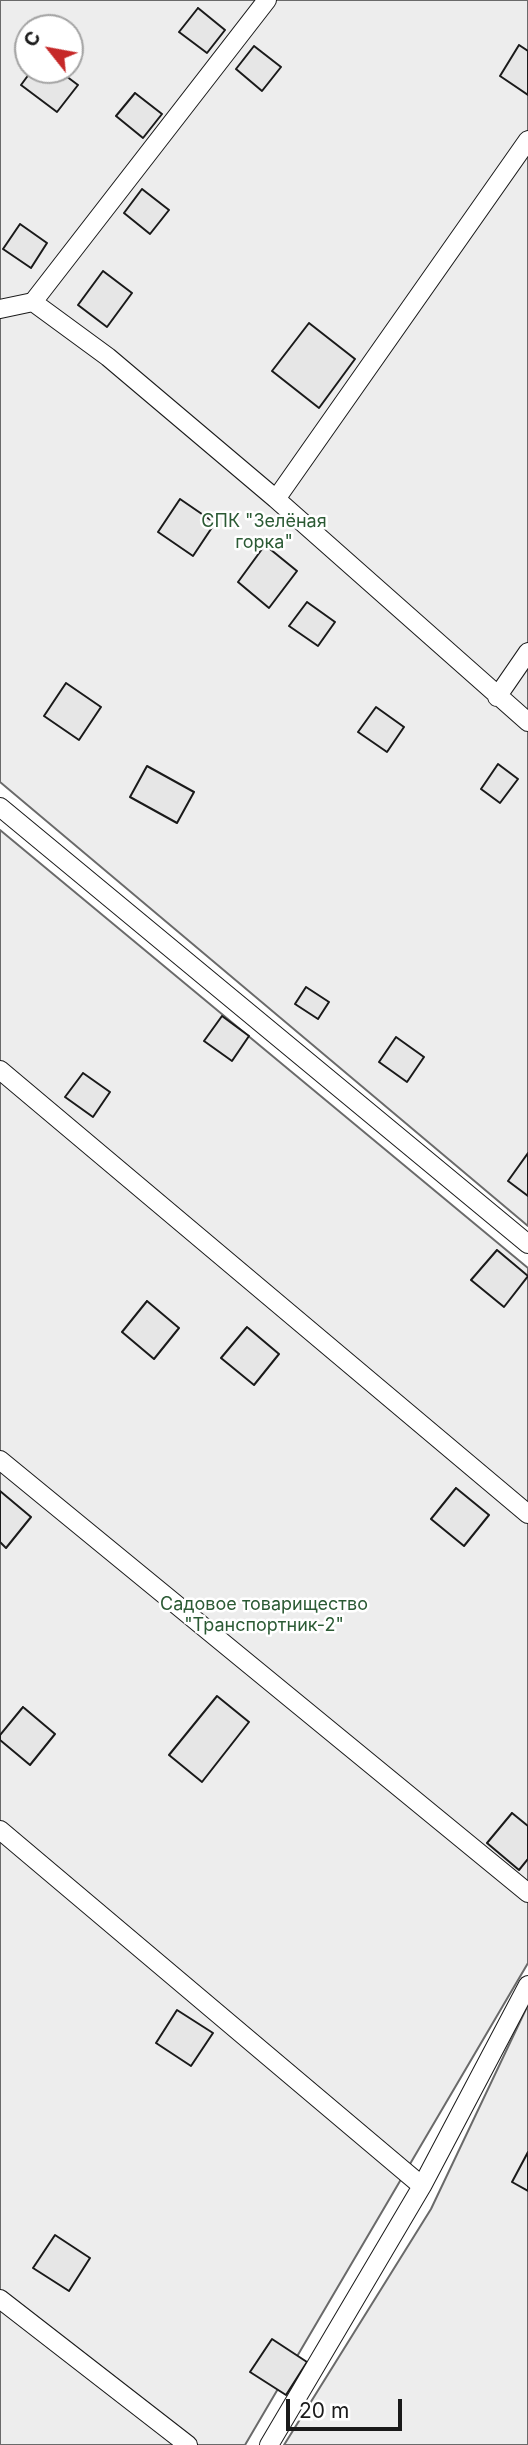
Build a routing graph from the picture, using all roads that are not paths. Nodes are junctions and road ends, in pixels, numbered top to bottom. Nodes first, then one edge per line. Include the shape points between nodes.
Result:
1 (267, 0) edge
2 (528, 140) edge
3 (33, 302) junction
4 (0, 309) edge
5 (276, 499) junction
6 (528, 652) edge
7 (497, 696) junction
8 (528, 722) edge
9 (0, 807) edge
10 (0, 1070) edge
11 (528, 1244) edge
12 (0, 1460) edge
13 (528, 1514) edge
14 (0, 1830) edge
15 (528, 1893) edge
16 (528, 1985) edge
17 (422, 2186) junction
18 (0, 2299) edge
19 (188, 2445) edge
20 (269, 2445) edge

1 - 3 lane
2 - 5 lane
3 - 4 lane
3 - 5 lane via 108,357
5 - 7 lane
6 - 7 lane
7 - 8 lane
9 - 11 lane
10 - 13 lane
12 - 15 lane
14 - 17 lane
16 - 17 lane
17 - 20 lane
18 - 19 lane

